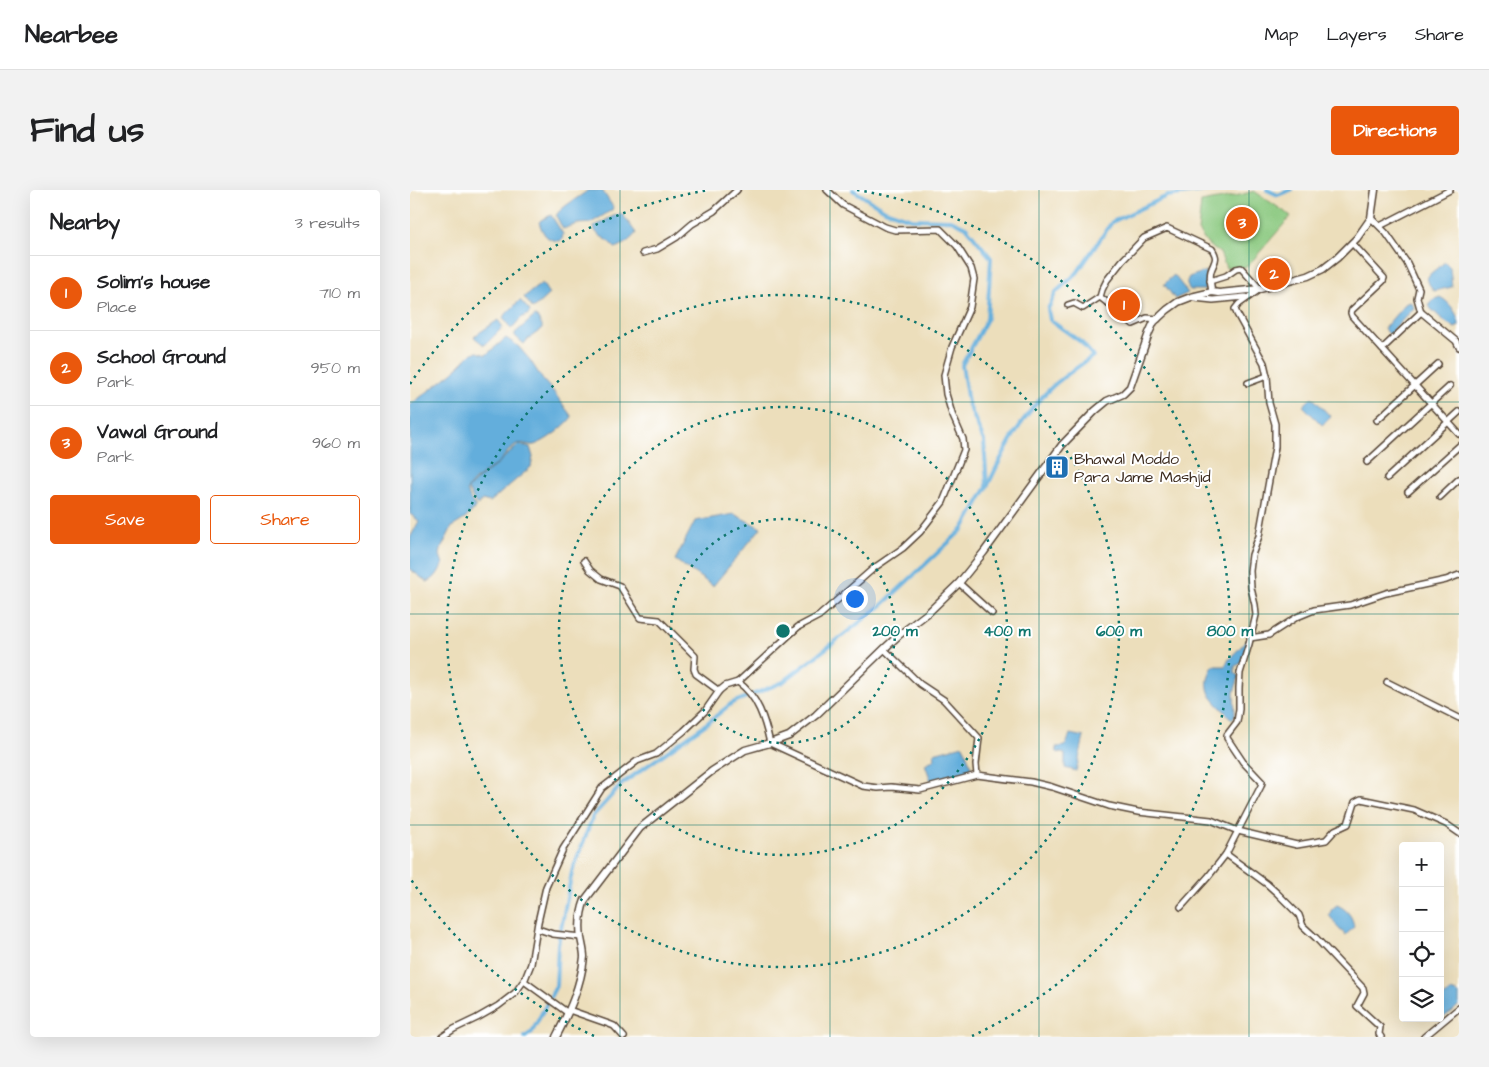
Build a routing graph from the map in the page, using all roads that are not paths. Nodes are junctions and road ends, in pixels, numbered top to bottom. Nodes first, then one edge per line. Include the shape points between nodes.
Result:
1 (737, 190) edge
2 (828, 190) edge
3 (1375, 190) edge
4 (1450, 190) edge
5 (1371, 218) junction
6 (1380, 226) junction
7 (1352, 243) junction
8 (643, 253) dead end
9 (1210, 281) junction
10 (1260, 289) junction
11 (1212, 292) junction
12 (1249, 296) junction
13 (1191, 297) junction
14 (1100, 298) junction
15 (1068, 305) dead end
16 (1421, 312) junction
17 (1158, 319) junction
18 (1459, 347) edge
19 (1382, 349) junction
20 (1438, 364) dead end
21 (1267, 376) junction
22 (1248, 383) dead end
23 (1415, 385) junction
24 (1450, 386) dead end
25 (1432, 404) junction
26 (1459, 412) edge
27 (1377, 420) dead end
28 (1448, 422) junction
29 (1459, 434) edge
30 (1459, 446) edge
31 (1367, 462) dead end
32 (1387, 478) dead end
33 (1459, 479) edge
34 (1408, 492) dead end
35 (1440, 497) dead end
36 (584, 561) dead end
37 (1459, 575) edge
38 (959, 583) junction
39 (992, 613) dead end
40 (1250, 638) junction
41 (884, 649) junction
42 (738, 682) junction
43 (1387, 682) dead end
44 (719, 691) junction
45 (1459, 718) edge
46 (770, 743) junction
47 (977, 775) junction
48 (1238, 831) junction
49 (1459, 833) edge
50 (1226, 854) junction
51 (1181, 907) dead end
52 (538, 929) junction
53 (581, 937) junction
54 (524, 981) junction
55 (1459, 1008) edge
56 (569, 1012) junction
57 (442, 1037) edge
58 (556, 1037) edge
59 (624, 1037) edge
60 (1381, 1037) edge
61 (1424, 1037) edge

1 - 8 street via 677,237
2 - 42 street via 843,205 885,227 895,230 940,229 971,268 974,279 970,307 952,347 944,375 946,394 964,450 943,502 920,532 819,616 798,627
3 - 5 main road
4 - 6 street
5 - 6 street
5 - 7 main road
6 - 16 street via 1407,263 1419,289 1417,298
7 - 10 main road via 1323,269
7 - 19 street via 1384,278 1351,313
9 - 10 street via 1236,269 1243,270
9 - 11 street
9 - 14 street via 1216,260 1212,249 1167,228 1144,238 1107,280
10 - 11 main road
10 - 12 street
11 - 13 main road
12 - 13 street via 1213,300
12 - 21 street via 1235,309 1264,363
13 - 17 main road via 1178,302
14 - 15 street via 1083,308 1079,304
14 - 17 street via 1133,324 1147,318
16 - 18 street
16 - 19 street
17 - 38 main road via 1149,333 1130,387 1095,411 1062,445
19 - 23 street
20 - 23 street
21 - 22 street
21 - 40 street via 1275,447 1259,536 1252,555 1251,588 1256,615
23 - 25 street
23 - 27 street
24 - 25 street
25 - 28 street
25 - 31 street
26 - 28 street
28 - 29 street
28 - 32 street
30 - 34 street
33 - 35 street
36 - 44 street via 601,579 620,586 640,618 659,620 695,656 696,674
37 - 40 street via 1350,605 1314,610 1269,634
38 - 39 street
38 - 41 main road
40 - 48 street via 1240,673 1237,722 1227,738 1262,782
41 - 46 main road via 816,715 789,736
41 - 47 street via 920,684 944,700 979,738
42 - 44 street
42 - 46 street via 749,692 764,717
43 - 45 street
44 - 52 street via 705,711 684,731 656,754 637,761 602,788 555,865 546,887
46 - 47 street via 864,786 920,790
46 - 53 main road via 745,750 712,771 640,828 585,900 580,915
47 - 48 street via 1031,782 1138,812 1211,820
48 - 49 street via 1297,845 1326,840 1334,830 1348,824 1354,802 1361,800 1414,810
48 - 50 street
50 - 51 street
50 - 60 street via 1277,893 1298,915 1302,926 1363,988 1364,993 1357,1006 1380,1027
52 - 53 street
52 - 54 street
53 - 56 main road via 584,954 582,973
54 - 56 street
54 - 57 street via 498,1006
55 - 61 street
56 - 58 main road
56 - 59 street via 610,1024

